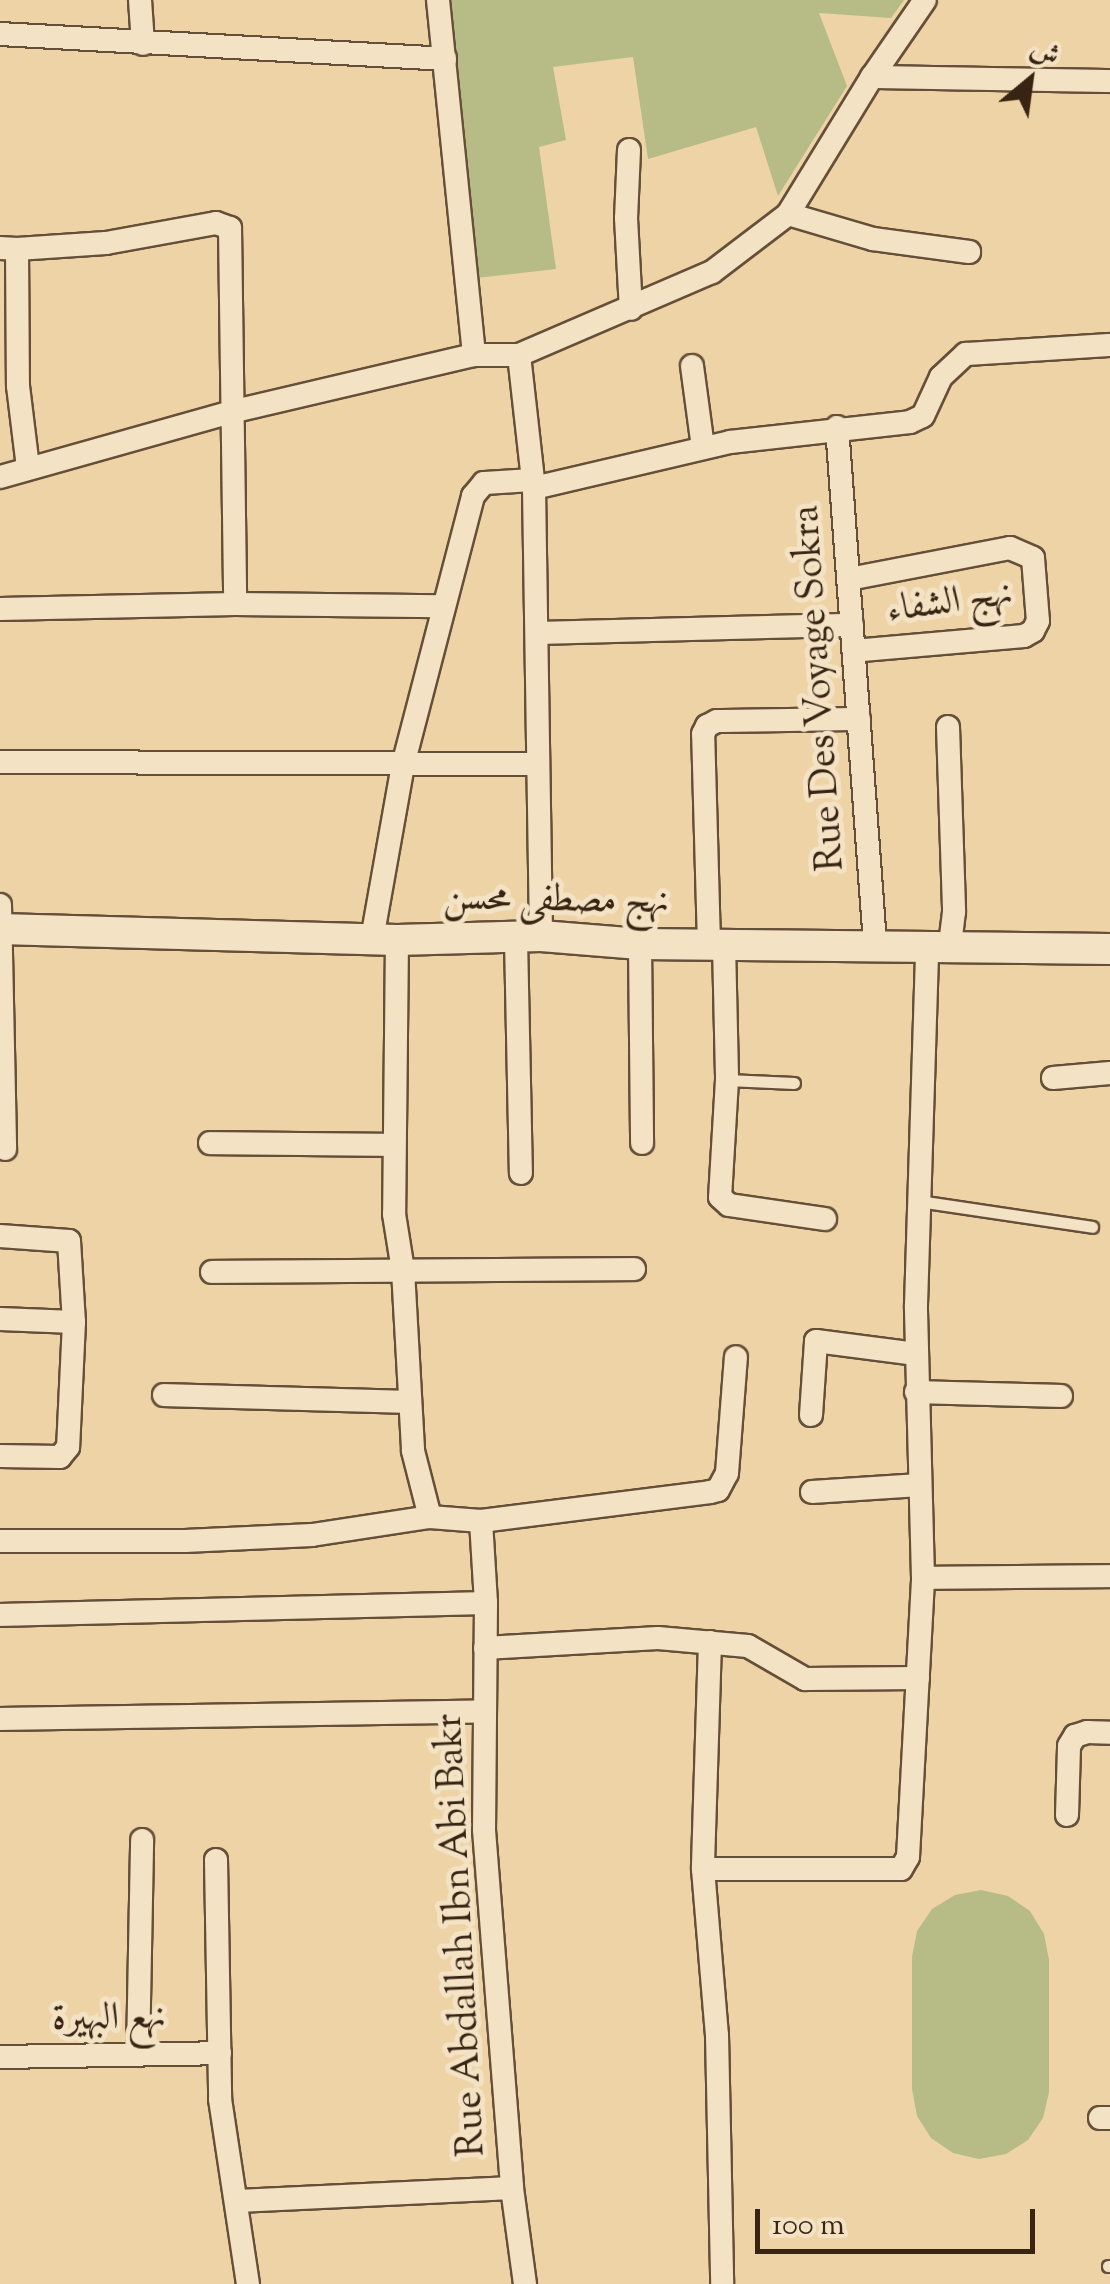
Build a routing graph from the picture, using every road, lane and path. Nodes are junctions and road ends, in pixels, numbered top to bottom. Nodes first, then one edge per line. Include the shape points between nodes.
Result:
1 (140, 0) edge
2 (438, 0) edge
3 (925, 0) edge
4 (0, 34) edge
5 (143, 44) junction
6 (444, 58) junction
7 (872, 76) junction
8 (1110, 82) edge
9 (629, 150) dead end
10 (788, 214) junction
11 (8, 248) edge
12 (968, 252) dead end
13 (631, 309) junction
14 (1110, 344) edge
15 (474, 355) junction
16 (519, 355) junction
17 (692, 366) dead end
18 (9, 386) edge
19 (234, 411) junction
20 (837, 427) junction
21 (703, 447) junction
22 (28, 468) junction
23 (0, 477) edge
24 (534, 484) junction
25 (849, 579) junction
26 (235, 604) junction
27 (442, 606) junction
28 (0, 609) edge
29 (852, 624) junction
30 (540, 633) junction
31 (854, 651) junction
32 (860, 720) junction
33 (948, 726) dead end
34 (0, 762) edge
35 (536, 764) junction
36 (403, 765) junction
37 (0, 921) edge
38 (528, 938) junction
39 (384, 940) junction
40 (874, 943) junction
41 (640, 944) junction
42 (717, 944) junction
43 (938, 946) junction
44 (1110, 949) edge
45 (1110, 1073) edge
46 (1053, 1078) dead end
47 (727, 1080) junction
48 (794, 1084) dead end
49 (210, 1143) dead end
50 (642, 1143) dead end
51 (392, 1145) junction
52 (5, 1149) dead end
53 (521, 1173) dead end
54 (919, 1201) junction
55 (825, 1219) dead end
56 (1092, 1227) dead end
57 (0, 1236) edge
58 (634, 1269) dead end
59 (403, 1270) junction
60 (212, 1272) dead end
61 (0, 1319) edge
62 (74, 1322) junction
63 (916, 1354) junction
64 (736, 1357) dead end
65 (916, 1392) junction
66 (164, 1395) dead end
67 (1061, 1396) dead end
68 (410, 1402) junction
69 (811, 1415) dead end
70 (0, 1456) edge
71 (920, 1485) junction
72 (812, 1492) dead end
73 (430, 1517) junction
74 (482, 1521) junction
75 (0, 1542) edge
76 (1110, 1576) edge
77 (923, 1578) junction
78 (486, 1603) junction
79 (0, 1615) edge
80 (710, 1642) junction
81 (485, 1648) junction
82 (918, 1678) junction
83 (484, 1712) junction
84 (0, 1719) edge
85 (1110, 1733) edge
86 (1067, 1815) dead end
87 (142, 1840) dead end
88 (216, 1860) dead end
89 (704, 1870) junction
90 (220, 2053) junction
91 (138, 2055) junction
92 (0, 2057) edge
93 (512, 2188) junction
94 (238, 2201) junction
95 (248, 2284) edge
96 (525, 2284) edge
97 (722, 2284) edge

1 - 5 street
2 - 6 street
3 - 7 street
4 - 5 street
5 - 6 street
6 - 15 street
7 - 8 street
7 - 10 street
9 - 13 street
10 - 12 street via 873,239
10 - 13 street via 712,272
11 - 18 street
11 - 19 street via 106,243 216,224 230,228
13 - 16 street
14 - 20 street via 966,354 942,377 917,420
15 - 16 street
15 - 19 street
16 - 24 street
17 - 21 street
18 - 22 street
19 - 22 street
19 - 26 street
20 - 21 street
20 - 25 street, Rue Des Voyage Sokra
21 - 24 street
22 - 23 street
24 - 27 street via 476,488
24 - 30 street
25 - 29 street, Rue Des Voyage Sokra
25 - 31 street, نهج الشفاء via 1010,548 1033,558 1038,620 1024,636
26 - 27 street
26 - 28 street
27 - 36 street
29 - 30 street
29 - 31 street, Rue Des Voyage Sokra
30 - 35 street
31 - 32 street, Rue Des Voyage Sokra
32 - 40 street, Rue Des Voyage Sokra
32 - 42 street via 708,726
33 - 43 street via 954,912
34 - 36 street
35 - 36 street
35 - 38 street
36 - 39 street
37 - 39 main road, نهج مصطفى محسن
37 - 52 street
38 - 39 main road, نهج مصطفى محسن
38 - 41 main road, نهج مصطفى محسن
38 - 53 street
39 - 51 street
40 - 42 main road, نهج مصطفى محسن
40 - 43 main road, نهج مصطفى محسن
41 - 42 main road, نهج مصطفى محسن
41 - 50 street
42 - 47 street
43 - 44 main road, نهج مصطفى محسن
43 - 54 street
45 - 46 street
47 - 48 lane
47 - 55 street via 722,1202
49 - 51 street
51 - 59 street
54 - 56 lane
54 - 63 street
57 - 62 street via 69,1240
58 - 59 street
59 - 60 street
59 - 68 street
61 - 62 street
62 - 70 street via 68,1447 60,1457
63 - 65 street
63 - 69 street via 816,1341
64 - 74 street via 733,1435 718,1490
65 - 67 street
65 - 71 street
66 - 68 street
68 - 73 street
71 - 72 street
71 - 77 street
73 - 74 street
73 - 75 street via 312,1535
74 - 78 street, Rue Abdallah Ibn Abi Bakr
76 - 77 street
77 - 82 street
78 - 79 street
78 - 81 street, Rue Abdallah Ibn Abi Bakr
80 - 81 street via 604,1639
80 - 82 street via 748,1646 805,1679
80 - 89 street
81 - 83 street, Rue Abdallah Ibn Abi Bakr
82 - 89 street via 908,1856 900,1870
83 - 84 street
83 - 93 street, Rue Abdallah Ibn Abi Bakr via 484,1830
85 - 86 street via 1075,1736
87 - 91 street
88 - 90 street
89 - 97 street via 717,2035
90 - 91 street, نهع البهيرة
90 - 94 street via 220,2099
91 - 92 street, نهع البهيرة
93 - 94 street
93 - 96 street, Rue Abdallah Ibn Abi Bakr
94 - 95 street

